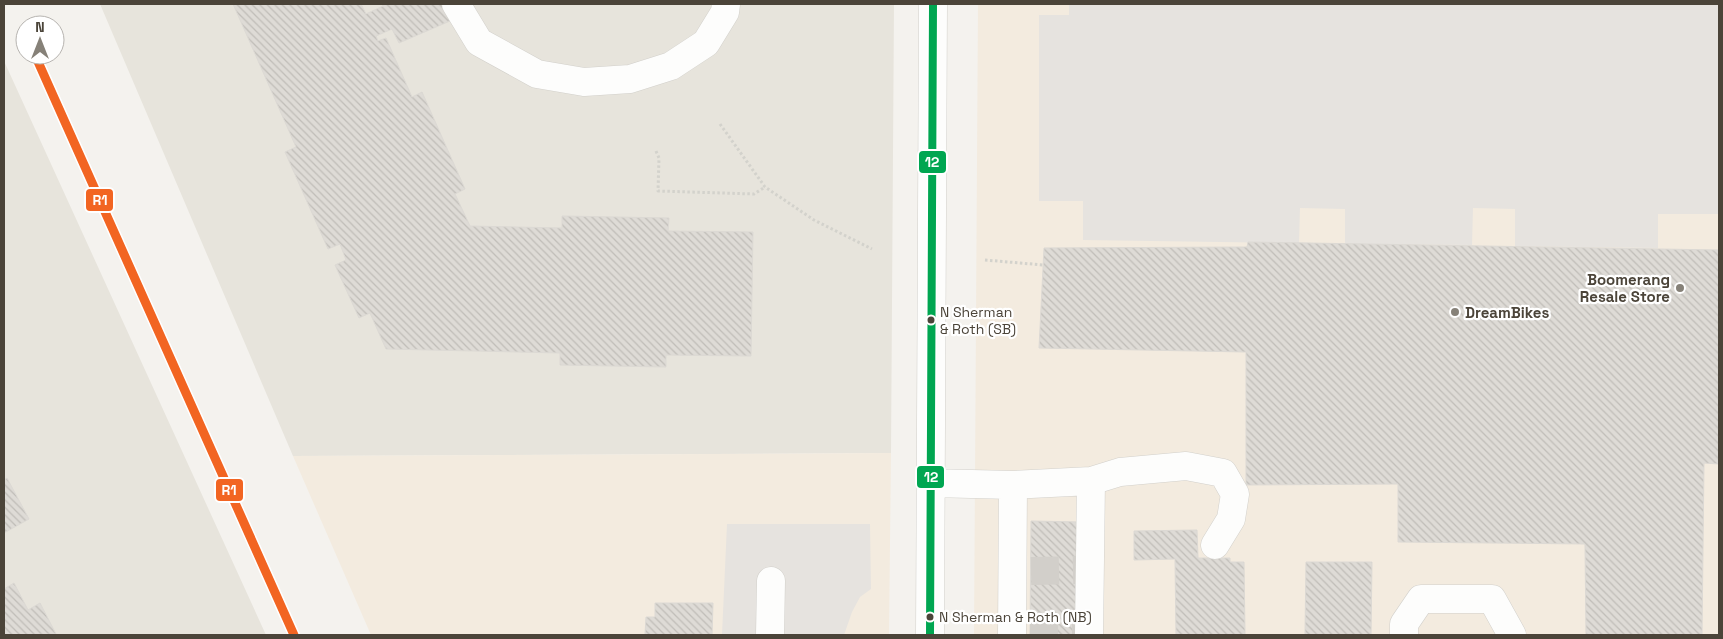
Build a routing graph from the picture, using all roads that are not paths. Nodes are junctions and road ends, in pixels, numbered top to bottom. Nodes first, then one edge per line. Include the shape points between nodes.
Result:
1 (456, 4) edge
2 (726, 4) edge
3 (933, 4) edge
4 (1091, 480) junction
5 (930, 483) junction
6 (1012, 485) junction
7 (1216, 545) dead end
8 (771, 581) dead end
9 (1018, 632) edge
10 (1086, 633) edge
11 (770, 635) edge
12 (930, 635) edge
13 (1404, 635) edge
14 (1512, 635) edge

1 - 2 street via 479,42 537,74 584,82 630,79 671,66 706,43 725,12
3 - 5 street
4 - 6 street
4 - 7 street via 1120,472 1186,466 1223,473 1235,494 1231,519
4 - 10 street via 1085,570
5 - 6 street
5 - 12 street
6 - 9 street via 1022,572
8 - 11 street
13 - 14 street via 1404,624 1421,599 1492,599

